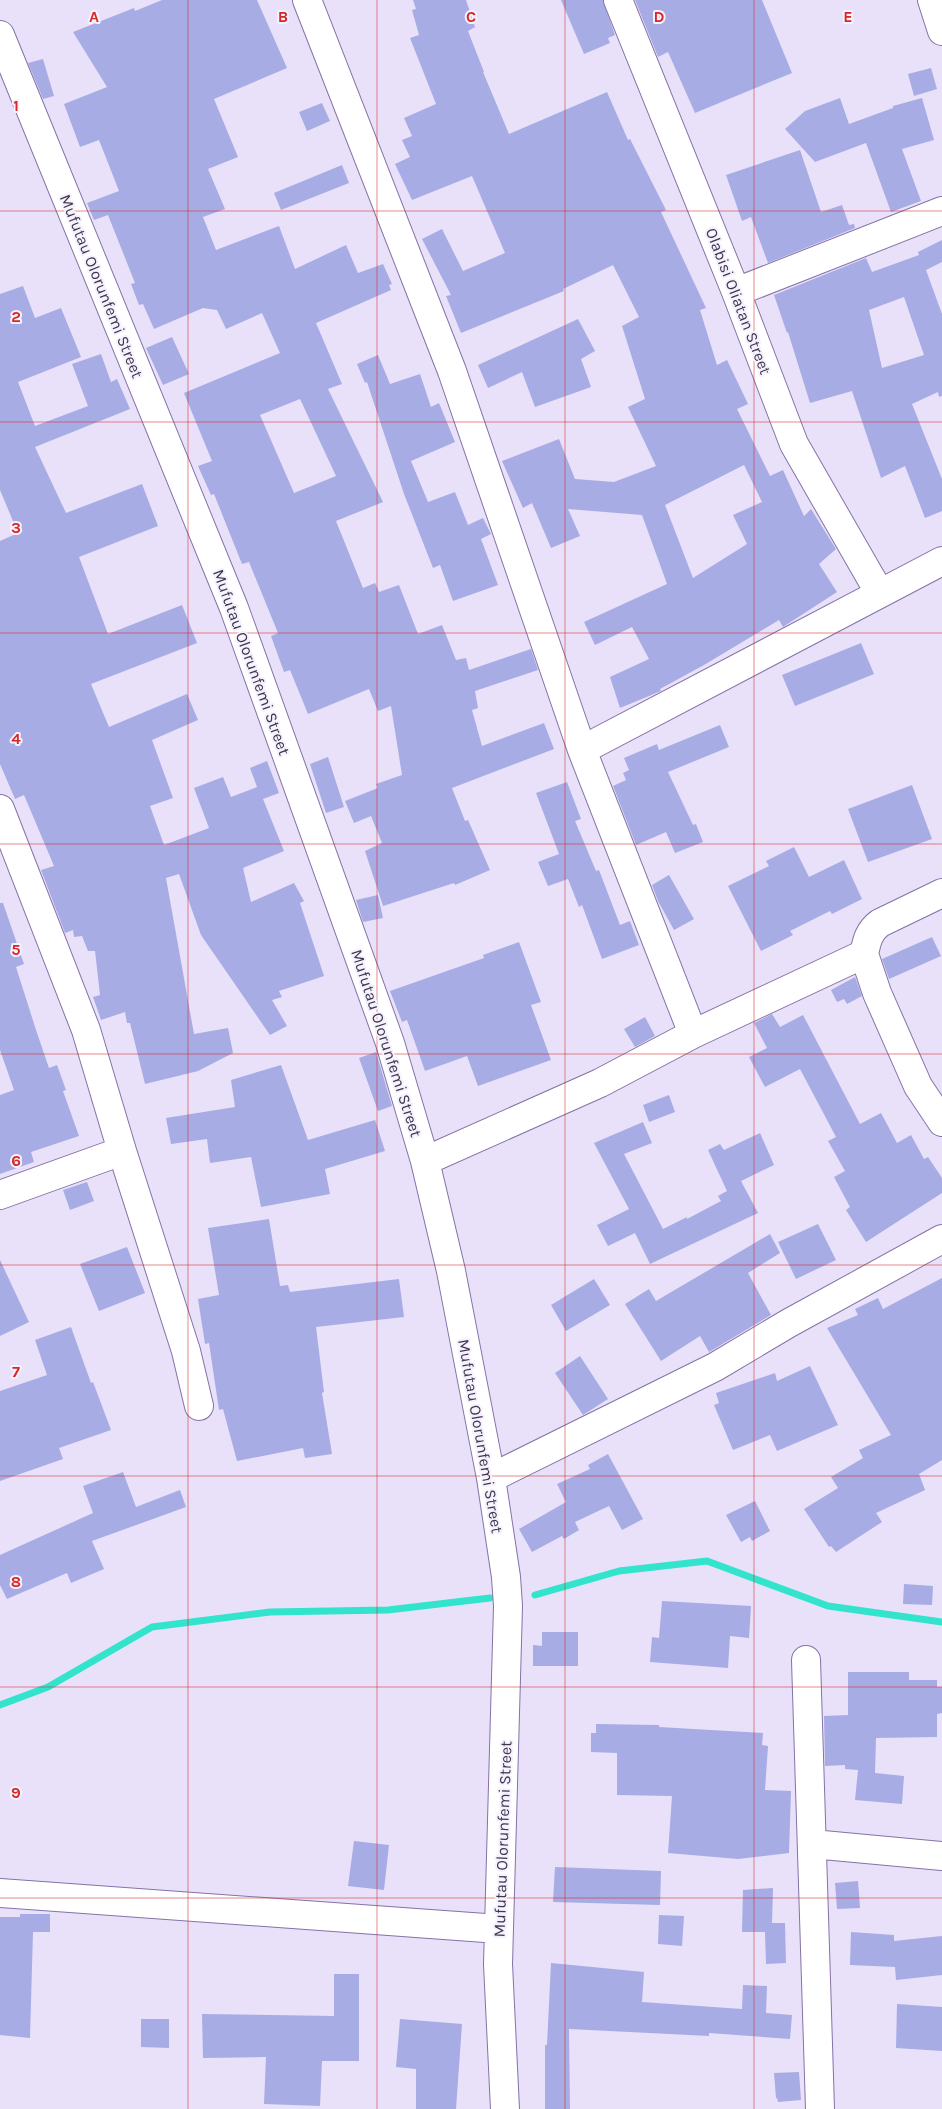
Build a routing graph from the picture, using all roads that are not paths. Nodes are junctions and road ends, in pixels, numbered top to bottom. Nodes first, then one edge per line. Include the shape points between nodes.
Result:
1 (307, 0) edge
2 (618, 0) edge
3 (932, 0) edge
4 (942, 31) edge
5 (0, 35) edge
6 (942, 211) edge
7 (736, 292) junction
8 (942, 561) edge
9 (879, 592) junction
10 (582, 750) junction
11 (0, 809) edge
12 (942, 893) edge
13 (864, 954) junction
14 (693, 1034) junction
15 (942, 1122) edge
16 (122, 1151) junction
17 (424, 1161) junction
18 (0, 1195) edge
19 (942, 1239) edge
20 (199, 1406) dead end
21 (491, 1478) junction
22 (806, 1660) dead end
23 (812, 1844) junction
24 (942, 1856) edge
25 (0, 1893) edge
26 (499, 1929) junction
27 (506, 2109) edge
28 (820, 2109) edge

1 - 10 street via 452,371
2 - 7 street, Olabisi Oliatan Street
3 - 4 street
5 - 17 street, Mufutau Olorunfemi Street via 234,608 390,1044
6 - 7 street
7 - 9 street, Olabisi Oliatan Street via 794,444
8 - 9 street
9 - 10 street
10 - 14 street
11 - 16 street via 86,1030
12 - 13 street via 872,929
13 - 14 street
13 - 15 street via 877,993 918,1086
14 - 17 street via 600,1083
16 - 18 street
16 - 20 street via 186,1351
17 - 21 street, Mufutau Olorunfemi Street via 451,1271
19 - 21 street via 715,1367
21 - 26 street, Mufutau Olorunfemi Street via 508,1606
22 - 23 street
23 - 24 street
23 - 28 street
25 - 26 street
26 - 27 street, Mufutau Olorunfemi Street

